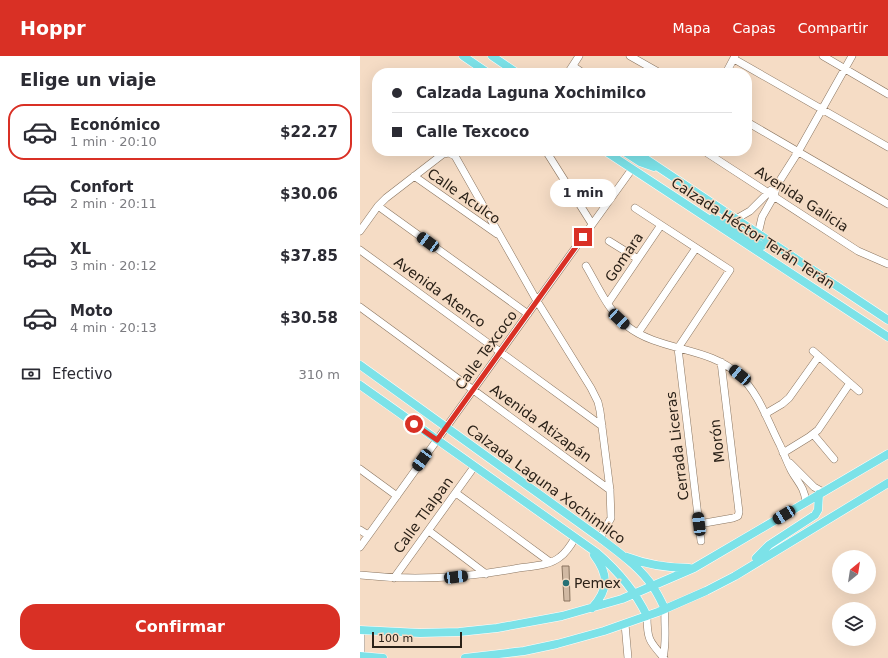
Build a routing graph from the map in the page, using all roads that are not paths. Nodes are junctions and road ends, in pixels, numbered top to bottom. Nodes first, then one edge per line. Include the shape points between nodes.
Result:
1 (463, 56) edge
2 (492, 56) edge
3 (578, 56) edge
4 (630, 56) edge
5 (823, 56) edge
6 (852, 56) edge
7 (735, 58) edge
8 (572, 66) joint
9 (481, 68) edge
10 (510, 68) edge
11 (575, 68) edge
12 (651, 68) edge
13 (729, 68) edge
14 (845, 68) junction
15 (888, 94) edge
16 (822, 109) junction
17 (752, 125) edge
18 (888, 147) edge
19 (798, 152) junction
20 (440, 156) edge
21 (455, 156) edge
22 (549, 156) edge
23 (612, 156) edge
24 (631, 156) edge
25 (641, 156) edge
26 (712, 156) edge
27 (632, 169) junction
28 (662, 170) junction
29 (414, 176) junction
30 (771, 194) junction
31 (888, 204) edge
32 (378, 206) junction
33 (635, 208) dead end
34 (697, 212) junction
35 (736, 220) junction
36 (592, 224) junction
37 (661, 225) junction
38 (360, 231) edge
39 (758, 234) junction
40 (500, 236) junction
41 (609, 241) dead end
42 (771, 243) junction
43 (696, 248) junction
44 (360, 250) edge
45 (638, 259) junction
46 (888, 264) edge
47 (586, 266) dead end
48 (537, 301) junction
49 (608, 303) junction
50 (360, 307) edge
51 (528, 314) junction
52 (888, 320) edge
53 (638, 333) junction
54 (888, 337) edge
55 (678, 348) junction
56 (813, 350) dead end
57 (500, 352) junction
58 (819, 356) junction
59 (721, 362) junction
60 (360, 366) edge
61 (850, 383) junction
62 (360, 385) edge
63 (474, 389) junction
64 (859, 391) dead end
65 (765, 414) junction
66 (602, 426) junction
67 (446, 427) junction
68 (813, 434) junction
69 (437, 440) junction
70 (784, 453) junction
71 (888, 454) edge
72 (834, 459) dead end
73 (788, 461) junction
74 (474, 467) junction
75 (360, 469) edge
76 (888, 483) edge
77 (610, 490) junction
78 (456, 493) junction
79 (821, 493) junction
80 (397, 496) junction
81 (806, 502) junction
82 (699, 524) junction
83 (360, 530) edge
84 (429, 531) junction
85 (368, 535) junction
86 (574, 538) junction
87 (600, 538) junction
88 (702, 541) dead end
89 (586, 545) junction
90 (360, 546) edge
91 (621, 555) junction
92 (550, 562) junction
93 (694, 568) junction
94 (747, 568) junction
95 (486, 574) junction
96 (360, 575) edge
97 (394, 578) junction
98 (653, 586) junction
99 (635, 594) junction
100 (592, 608) junction
101 (665, 609) junction
102 (647, 616) junction
103 (625, 624) junction
104 (360, 631) edge
105 (497, 656) edge
106 (361, 657) edge
107 (383, 658) edge
108 (465, 658) edge
109 (628, 658) edge
110 (664, 658) edge

1 - 9 main road
2 - 10 main road
3 - 8 street
4 - 12 street
5 - 14 street
6 - 14 street
7 - 13 street
7 - 16 street
8 - 11 street
14 - 15 street
14 - 16 street
16 - 18 street
16 - 19 street
17 - 19 street
19 - 30 street
19 - 31 street
20 - 29 street
21 - 40 street
22 - 36 street
23 - 27 main road, Calzada Héctor Terán Terán
24 - 28 main road
25 - 28 main road, Calzada Héctor Terán Terán
26 - 30 street, Avenida Galicia
27 - 34 main road, Calzada Héctor Terán Terán
27 - 36 street, Calle Texcoco
28 - 35 main road, Calzada Héctor Terán Terán
29 - 32 street
29 - 40 street, Calle Aculco
30 - 35 street
30 - 39 street
30 - 46 street, Avenida Galicia via 858,251
32 - 38 street
32 - 51 street
33 - 37 street
34 - 42 main road via 727,224 762,246
34 - 54 main road, Calzada Héctor Terán Terán
35 - 39 main road, Calzada Héctor Terán Terán
36 - 48 street, Calle Texcoco
37 - 43 street
37 - 45 street, Gomara
39 - 42 main road, Calzada Héctor Terán Terán
40 - 48 street
41 - 45 street
42 - 52 main road, Calzada Héctor Terán Terán
43 - 53 street
43 - 55 street via 730,270
44 - 57 street, Avenida Atenco
45 - 49 street, Gomara
47 - 49 street
48 - 51 street, Calle Texcoco
48 - 66 street via 591,388 598,402
49 - 53 street via 619,319
50 - 63 street, Avenida Atizapán
51 - 57 street, Calle Texcoco
53 - 55 street
55 - 59 street
55 - 82 street, Cerrada Liceras
56 - 58 street
57 - 63 street, Calle Texcoco
57 - 66 street, Avenida Atenco
58 - 61 street
58 - 65 street via 789,398
59 - 65 street via 748,384
59 - 82 street, Morón via 739,512 738,516 733,518
60 - 67 main road, Calzada Laguna Xochimilco
61 - 64 street
61 - 68 street
62 - 69 main road, Calzada Laguna Xochimilco
63 - 67 street, Calle Texcoco
63 - 77 street, Avenida Atizapán
65 - 70 street
66 - 77 street
67 - 69 street, Calle Texcoco
67 - 87 main road, Calzada Laguna Xochimilco
68 - 70 street
68 - 72 street
69 - 74 main road, Calzada Laguna Xochimilco
69 - 80 street, Calle Texcoco
70 - 73 street
71 - 79 main road
73 - 79 street
73 - 81 street via 803,488
74 - 78 street, Calle Tlalpan
74 - 86 main road, Calzada Laguna Xochimilco
75 - 80 street
76 - 94 main road
77 - 87 street via 611,518
78 - 84 street, Calle Tlalpan
78 - 92 street
79 - 81 main road
79 - 94 main road via 815,515 769,545
80 - 85 street, Calle Texcoco
81 - 93 main road
82 - 88 street, Cerrada Liceras
83 - 85 street
84 - 95 street
84 - 97 street, Calle Tlalpan
85 - 90 street, Calle Texcoco
86 - 89 main road, Calzada Laguna Xochimilco
86 - 92 street via 560,558
87 - 91 main road, Calzada Laguna Xochimilco
89 - 99 main road, Calzada Laguna Xochimilco via 608,563
89 - 100 main road via 600,563 605,578 603,593
91 - 93 main road via 655,566
91 - 98 main road, Calzada Laguna Xochimilco
92 - 95 street
93 - 98 main road
94 - 101 main road via 706,591
95 - 97 street
96 - 97 street
98 - 99 main road
98 - 101 main road, Calzada Laguna Xochimilco
99 - 100 main road
99 - 102 main road, Calzada Laguna Xochimilco
100 - 104 main road via 526,624 459,632
101 - 102 main road
101 - 110 street
102 - 103 main road
102 - 110 street via 647,634 654,648
103 - 105 main road via 563,643
103 - 109 street
104 - 106 street
105 - 108 main road
106 - 107 main road

